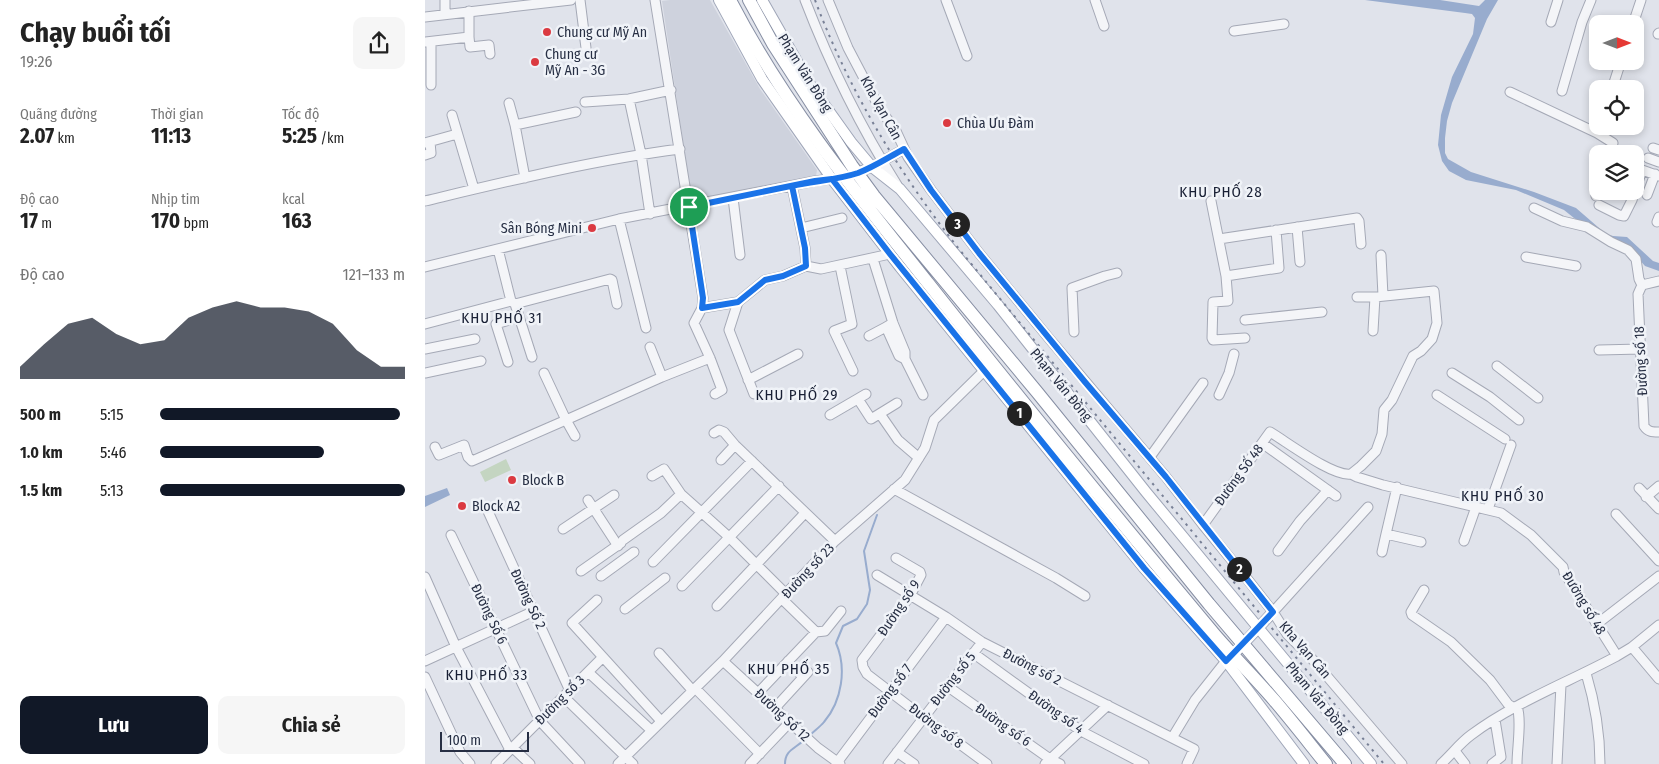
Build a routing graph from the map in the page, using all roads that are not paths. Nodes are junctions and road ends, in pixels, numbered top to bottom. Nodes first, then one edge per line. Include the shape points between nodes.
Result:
1 (445, 0) edge
2 (571, 0) edge
3 (581, 0) edge
4 (655, 0) edge
5 (719, 0) edge
6 (730, 0) edge
7 (749, 0) edge
8 (761, 0) edge
9 (805, 0) edge
10 (828, 0) edge
11 (946, 0) edge
12 (1095, 0) edge
13 (1557, 0) edge
14 (1591, 0) edge
15 (1641, 0) edge
16 (469, 11) junction
17 (445, 14) junction
18 (1636, 15) edge
19 (425, 17) edge
20 (1551, 22) dead end
21 (1284, 24) dead end
22 (1104, 26) dead end
23 (1234, 31) dead end
24 (469, 37) junction
25 (428, 42) edge
26 (586, 48) dead end
27 (490, 54) dead end
28 (967, 56) dead end
29 (431, 85) dead end
30 (671, 90) junction
31 (1562, 90) dead end
32 (1509, 92) dead end
33 (629, 99) junction
34 (585, 102) dead end
35 (509, 103) dead end
36 (790, 111) junction
37 (576, 112) dead end
38 (452, 115) dead end
39 (515, 125) junction
40 (1589, 126) edge
41 (457, 134) junction
42 (1604, 135) edge
43 (427, 143) edge
44 (1612, 145) edge
45 (680, 149) junction
46 (904, 149) junction
47 (641, 154) junction
48 (425, 155) edge
49 (1648, 158) dead end
50 (882, 161) junction
51 (1659, 162) edge
52 (872, 167) junction
53 (1644, 171) edge
54 (857, 173) junction
55 (1657, 175) edge
56 (525, 178) junction
57 (838, 178) junction
58 (792, 186) junction
59 (474, 189) junction
60 (900, 189) junction
61 (1647, 195) dead end
62 (733, 198) junction
63 (1600, 200) edge
64 (1632, 200) edge
65 (425, 201) edge
66 (1211, 201) dead end
67 (689, 207) junction
68 (1534, 208) dead end
69 (650, 214) junction
70 (842, 218) dead end
71 (619, 219) junction
72 (1297, 227) junction
73 (801, 228) junction
74 (1276, 230) junction
75 (1219, 239) junction
76 (1361, 244) dead end
77 (497, 249) junction
78 (890, 254) junction
79 (740, 255) dead end
80 (1381, 255) dead end
81 (1526, 256) dead end
82 (873, 259) junction
83 (1299, 262) dead end
84 (806, 266) junction
85 (840, 266) junction
86 (1576, 266) dead end
87 (425, 267) edge
88 (1117, 273) dead end
89 (1226, 276) junction
90 (1659, 281) edge
91 (1642, 286) junction
92 (1357, 297) dead end
93 (1379, 297) junction
94 (513, 302) junction
95 (738, 302) junction
96 (617, 304) dead end
97 (702, 308) junction
98 (1322, 312) dead end
99 (519, 318) junction
100 (1245, 320) dead end
101 (425, 324) edge
102 (890, 325) junction
103 (647, 328) dead end
104 (1373, 331) dead end
105 (1074, 332) dead end
106 (869, 336) dead end
107 (1245, 338) dead end
108 (475, 339) dead end
109 (650, 348) dead end
110 (1641, 349) junction
111 (425, 350) edge
112 (1599, 350) dead end
113 (798, 354) dead end
114 (1234, 354) dead end
115 (531, 357) dead end
116 (710, 358) junction
117 (481, 361) dead end
118 (509, 362) dead end
119 (1497, 366) dead end
120 (988, 367) junction
121 (853, 371) dead end
122 (425, 373) edge
123 (544, 373) dead end
124 (1452, 373) dead end
125 (662, 377) junction
126 (748, 380) junction
127 (1203, 383) dead end
128 (715, 394) dead end
129 (754, 394) dead end
130 (923, 395) dead end
131 (1219, 395) dead end
132 (1437, 395) dead end
133 (1538, 398) dead end
134 (897, 403) dead end
135 (880, 414) junction
136 (830, 415) dead end
137 (566, 420) junction
138 (1519, 420) dead end
139 (1656, 432) edge
140 (714, 433) dead end
141 (575, 436) dead end
142 (1262, 443) junction
143 (735, 445) junction
144 (435, 447) dead end
145 (1150, 457) junction
146 (919, 458) junction
147 (721, 460) dead end
148 (752, 461) junction
149 (1354, 475) junction
150 (652, 476) dead end
151 (779, 486) junction
152 (1659, 486) edge
153 (1397, 487) junction
154 (1639, 488) dead end
155 (894, 489) junction
156 (1328, 490) junction
157 (681, 494) junction
158 (614, 495) dead end
159 (1336, 496) dead end
160 (1646, 497) junction
161 (591, 504) junction
162 (486, 507) dead end
163 (1368, 507) dead end
164 (1475, 507) junction
165 (1659, 509) edge
166 (1488, 510) junction
167 (701, 512) junction
168 (805, 513) junction
169 (1616, 514) dead end
170 (1203, 525) junction
171 (563, 529) dead end
172 (1386, 534) junction
173 (451, 535) dead end
174 (729, 537) junction
175 (835, 541) junction
176 (1464, 541) dead end
177 (621, 542) junction
178 (1421, 542) dead end
179 (1278, 551) dead end
180 (634, 552) dead end
181 (1382, 552) dead end
182 (896, 558) dead end
183 (1659, 561) edge
184 (653, 562) dead end
185 (756, 564) junction
186 (581, 571) dead end
187 (601, 576) dead end
188 (877, 576) dead end
189 (1659, 576) edge
190 (425, 577) edge
191 (665, 578) dead end
192 (682, 586) dead end
193 (1424, 590) dead end
194 (910, 596) junction
195 (1085, 596) dead end
196 (784, 597) junction
197 (597, 600) dead end
198 (717, 606) dead end
199 (625, 609) dead end
200 (535, 611) junction
201 (841, 611) dead end
202 (1273, 612) junction
203 (946, 617) junction
204 (1597, 624) junction
205 (1659, 626) edge
206 (1257, 627) junction
207 (496, 628) junction
208 (816, 632) junction
209 (982, 642) junction
210 (1243, 643) junction
211 (456, 647) junction
212 (1632, 647) junction
213 (659, 653) dead end
214 (973, 653) junction
215 (1617, 656) junction
216 (603, 657) junction
217 (1229, 658) junction
218 (425, 661) edge
219 (723, 661) junction
220 (788, 661) junction
221 (863, 667) joint
222 (588, 672) junction
223 (1586, 673) junction
224 (425, 677) edge
225 (1659, 679) edge
226 (1561, 685) junction
227 (947, 686) junction
228 (694, 690) junction
229 (890, 691) junction
230 (758, 693) junction
231 (567, 694) junction
232 (1108, 705) junction
233 (1516, 707) junction
234 (775, 708) junction
235 (923, 717) junction
236 (1495, 720) junction
237 (540, 721) junction
238 (661, 721) junction
239 (793, 725) junction
240 (651, 730) junction
241 (1081, 731) junction
242 (1172, 738) junction
243 (512, 749) junction
244 (1455, 751) junction
245 (897, 752) junction
246 (760, 754) junction
247 (626, 756) junction
248 (1048, 762) edge
249 (837, 763) edge
250 (470, 764) edge
251 (497, 764) edge
252 (530, 764) edge
253 (581, 764) edge
254 (618, 764) edge
255 (633, 764) edge
256 (750, 764) edge
257 (887, 764) edge
258 (914, 764) edge
259 (987, 764) edge
260 (1060, 764) edge
261 (1144, 764) edge
262 (1187, 764) edge
263 (1304, 764) edge
264 (1326, 764) edge
265 (1345, 764) edge
266 (1371, 764) edge
267 (1402, 764) edge
268 (1441, 764) edge
269 (1465, 764) edge
270 (1492, 764) edge
271 (1517, 764) edge
272 (1557, 764) edge
273 (1600, 764) edge

1 - 17 street
2 - 16 street
3 - 26 street
4 - 30 street
5 - 36 main road, Phạm Văn Đồng via 762,79
6 - 36 highway, Phạm Văn Đồng
7 - 54 highway, Phạm Văn Đồng via 773,44
8 - 52 main road, Phạm Văn Đồng via 811,86 843,133
9 - 50 street, Kha Vạn Cân via 837,77
10 - 46 street, Kha Vạn Cân via 848,48 881,109 897,131
11 - 28 street
12 - 22 street
13 - 20 street
14 - 31 street
15 - 18 street
16 - 17 street
16 - 24 street
17 - 19 street
21 - 23 street
24 - 25 street
24 - 27 street via 470,47 489,45
25 - 29 street
30 - 33 street
30 - 45 street
32 - 40 street
33 - 34 street
33 - 47 street
35 - 39 street
36 - 57 highway, Phạm Văn Đồng
37 - 39 street
38 - 41 street
39 - 56 street
41 - 43 street
41 - 59 street
42 - 44 street
43 - 48 street via 431,153
45 - 47 street
45 - 67 street
46 - 50 street
46 - 145 street, Kha Vạn Cân via 979,253
47 - 56 street
47 - 69 street
49 - 51 street
50 - 52 street
50 - 60 street, Kha Vạn Cân
52 - 54 street
52 - 60 main road, Phạm Văn Đồng
53 - 55 street
54 - 57 street
54 - 210 highway, Phạm Văn Đồng
55 - 61 street
56 - 59 street
57 - 58 street
57 - 78 main road, Phạm Văn Đồng
57 - 120 highway, Phạm Văn Đồng
58 - 62 street
58 - 73 street
59 - 65 street
60 - 206 main road, Phạm Văn Đồng via 998,305
62 - 67 street
62 - 79 street
63 - 64 street via 1619,216 1624,216
66 - 75 street
67 - 69 street
67 - 97 street
68 - 91 street via 1562,221 1587,227 1628,250 1636,259
69 - 71 street
70 - 73 street
71 - 77 street
71 - 103 street
72 - 74 street
72 - 76 street via 1357,218
72 - 83 street
73 - 84 street
74 - 75 street
74 - 89 street via 1279,268
75 - 89 street
77 - 87 street
77 - 94 street
78 - 82 street
78 - 120 main road, Phạm Văn Đồng
80 - 93 street
81 - 86 street
82 - 85 street
82 - 102 street
84 - 85 street via 821,269
84 - 95 street via 765,280
85 - 121 street via 852,324 834,331
88 - 105 street via 1072,288
89 - 107 street via 1228,301 1213,302 1212,339
90 - 91 street
91 - 110 street, Đường số 18 via 1638,294
92 - 93 street
93 - 104 street
93 - 149 street via 1434,291 1437,323 1432,339 1413,356 1384,410 1382,434 1376,451
94 - 96 street via 610,279 613,280
94 - 99 street
94 - 101 street
95 - 97 street
95 - 126 street via 729,330
97 - 116 street via 694,324
98 - 100 street
99 - 115 street
99 - 118 street via 496,324
102 - 106 street
102 - 130 street
108 - 111 street
109 - 125 street
110 - 112 street
110 - 139 street, Đường số 18 via 1644,426
113 - 126 street
114 - 131 street
116 - 125 street
116 - 128 street via 722,390
117 - 122 street
119 - 133 street
120 - 146 street, Đường số 23 via 934,420
120 - 217 highway, Phạm Văn Đồng via 1139,544
123 - 137 street
124 - 138 street
125 - 137 street
126 - 129 street
127 - 145 street
132 - 166 street via 1508,442
134 - 135 street
135 - 136 street via 871,419 862,396
135 - 146 street via 898,440
137 - 141 street
137 - 144 street via 472,461 463,442 439,456
140 - 143 street via 724,432
142 - 149 street, Đường Số 48 via 1270,432 1326,467
142 - 156 street
142 - 170 street, Đường Số 48
143 - 147 street
143 - 148 street
145 - 170 street, Kha Vạn Cân
146 - 155 street, Đường số 23 via 905,480
148 - 151 street
148 - 167 street
149 - 153 street, Đường số 48
150 - 157 street via 664,469
151 - 168 street
151 - 174 street
152 - 160 street
153 - 164 street, Đường số 48
153 - 172 street
154 - 160 street
155 - 175 street, Đường số 23
155 - 195 street
156 - 159 street
156 - 179 street
157 - 167 street
157 - 177 street
158 - 161 street
160 - 165 street
161 - 171 street
161 - 177 street
162 - 200 street, Đường Số 2
163 - 202 street
164 - 166 street, Đường số 48
164 - 176 street
166 - 204 street, Đường số 48 via 1501,513 1515,523 1563,567
167 - 174 street
167 - 184 street
168 - 175 street
168 - 185 street
169 - 183 street
170 - 202 street, Kha Vạn Cân
172 - 178 street
172 - 181 street
173 - 207 street, Đường Số 6
174 - 185 street
174 - 192 street
175 - 196 street, Đường số 23
177 - 186 street
180 - 187 street
182 - 194 street, Đường số 9 via 921,573
185 - 196 street
185 - 198 street
188 - 194 street, Đường số 2
189 - 204 street
190 - 211 street
191 - 199 street
193 - 233 street via 1412,614 1456,646 1490,680 1508,704
194 - 203 street, Đường số 2
194 - 221 street, Đường số 9 via 862,660
196 - 208 street
196 - 219 street, Đường số 23
197 - 216 street via 572,623
200 - 207 street
200 - 231 street, Đường Số 2
201 - 208 street via 825,631
202 - 206 main road
202 - 267 street, Kha Vạn Cân via 1287,634 1314,660
203 - 209 street, Đường số 2
203 - 229 street, Đường số 7
204 - 215 street, Đường số 48
205 - 212 street
206 - 210 main road
206 - 266 main road, Phạm Văn Đồng
207 - 211 street
207 - 237 street, Đường Số 6
208 - 220 street
209 - 214 street, Đường số 5
209 - 232 street, Đường số 2
210 - 217 main road
210 - 265 highway, Phạm Văn Đồng
211 - 218 street
211 - 243 street
212 - 215 street
212 - 225 street
213 - 228 street
214 - 227 street, Đường số 5
214 - 241 street, Đường số 4
215 - 223 street
216 - 222 street, Đường số 3
216 - 238 street
217 - 242 street via 1195,700
217 - 263 main road, Phạm Văn Đồng
217 - 264 highway, Phạm Văn Đồng via 1274,700
219 - 228 street, Đường số 23
219 - 230 street, Đường Số 12
220 - 230 street
220 - 234 street via 806,675
221 - 229 street, Đường số 8 via 867,674
222 - 231 street, Đường số 3
222 - 240 street
223 - 226 street
223 - 273 street via 1596,714
224 - 250 street via 460,752
226 - 233 street
226 - 272 street
227 - 235 street, Đường số 5
227 - 248 street, Đường số 6
228 - 238 street, Đường số 23
228 - 246 street
229 - 235 street, Đường số 8
229 - 249 street, Đường số 7
230 - 234 street, Đường Số 12
231 - 237 street, Đường số 3
231 - 247 street
232 - 241 street
232 - 242 street, Đường số 2
233 - 236 street
233 - 271 street via 1521,717
234 - 239 street, Đường Số 12
235 - 245 street, Đường số 5
235 - 259 street, Đường số 8
236 - 244 street via 1471,735
236 - 270 street via 1501,757
237 - 243 street, Đường số 3
237 - 253 street, Đường Số 6
238 - 240 street, Đường số 23
239 - 246 street
239 - 249 street, Đường Số 12
240 - 247 street, Đường số 23
241 - 248 street
241 - 261 street, Đường số 4
242 - 262 street, Đường số 2 via 1194,749
243 - 251 street, Đường số 3
243 - 252 street
244 - 268 street
244 - 269 street
245 - 257 street, Đường số 5
245 - 258 street
246 - 256 street
247 - 254 street, Đường số 23
247 - 255 street
248 - 260 street, Đường số 6

